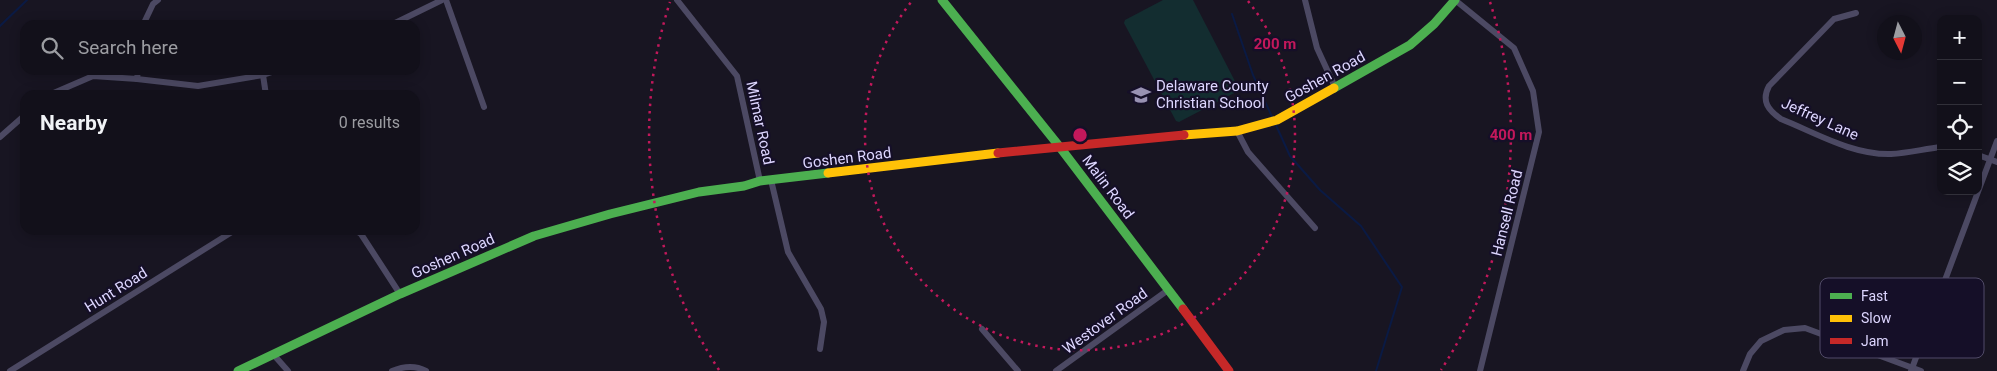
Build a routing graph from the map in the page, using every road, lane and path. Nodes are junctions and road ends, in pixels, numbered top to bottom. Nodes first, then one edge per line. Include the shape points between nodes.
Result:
1 (158, 0) edge
2 (444, 0) edge
3 (676, 0) edge
4 (942, 0) edge
5 (1305, 0) edge
6 (1455, 0) edge
7 (1856, 13) dead end
8 (145, 20) edge
9 (402, 20) edge
10 (137, 75) edge
11 (263, 75) joint
12 (136, 79) junction
13 (1335, 87) junction
14 (61, 90) edge
15 (265, 90) edge
16 (484, 107) dead end
17 (20, 119) edge
18 (1237, 131) junction
19 (0, 137) edge
20 (1997, 141) edge
21 (1059, 146) junction
22 (1937, 148) edge
23 (1982, 156) edge
24 (1994, 160) edge
25 (771, 180) junction
26 (760, 182) junction
27 (1315, 228) dead end
28 (227, 235) edge
29 (362, 235) edge
30 (1948, 278) edge
31 (1168, 290) junction
32 (400, 294) junction
33 (982, 329) dead end
34 (1820, 334) edge
35 (820, 349) dead end
36 (273, 354) junction
37 (1883, 358) edge
38 (1912, 369) edge
39 (10, 371) edge
40 (238, 371) edge
41 (288, 371) edge
42 (392, 371) edge
43 (426, 371) edge
44 (1018, 371) edge
45 (1056, 371) edge
46 (1228, 371) edge
47 (1480, 371) edge
48 (1743, 371) edge
49 (1921, 371) edge

1 - 8 street
2 - 9 street
2 - 16 street
3 - 26 street, Milmar Road via 737,76
4 - 21 street, Malin Road
5 - 13 street via 1317,48
6 - 13 street, Goshen Road via 1410,45
6 - 47 street, Hansell Road via 1514,48 1532,91 1539,132
7 - 22 street, Jeffrey Lane via 1834,19 1769,86 1765,101 1767,107 1781,119 1866,152 1901,153
10 - 12 street
11 - 12 street via 198,86
11 - 15 street
12 - 14 street via 94,76
13 - 18 street, Goshen Road via 1275,121
17 - 19 street
18 - 21 street, Goshen Road
18 - 27 street via 1248,152
20 - 24 street
21 - 25 street, Goshen Road
21 - 31 street, Malin Road
23 - 24 street
24 - 30 street
25 - 26 street, Goshen Road
25 - 35 street via 788,252 821,309 824,322
26 - 32 street, Goshen Road via 698,192 534,236
28 - 39 street, Hunt Road
29 - 32 street
31 - 45 street, Westover Road
31 - 46 street, Malin Road
32 - 36 street, Goshen Road
33 - 44 street
34 - 48 street via 1805,328 1776,332 1750,354
36 - 40 street, Goshen Road
36 - 41 street
37 - 38 street
38 - 49 street
42 - 43 street via 401,367 418,367

